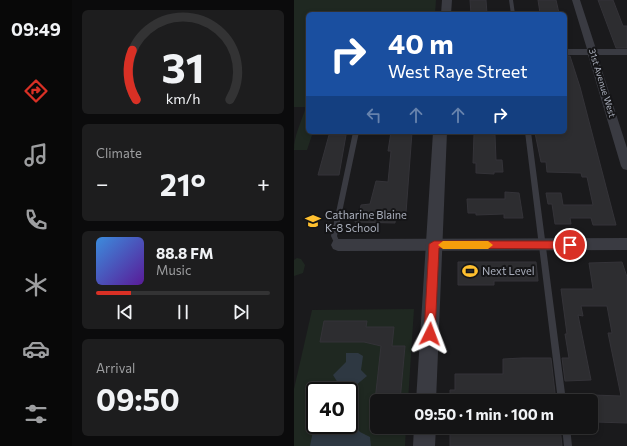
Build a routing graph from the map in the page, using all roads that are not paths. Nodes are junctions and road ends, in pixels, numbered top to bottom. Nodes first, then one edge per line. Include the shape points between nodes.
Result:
1 (447, 0) edge
2 (511, 0) edge
3 (576, 0) edge
4 (446, 12) edge
5 (513, 12) edge
6 (567, 52) edge
7 (592, 52) junction
8 (627, 52) edge
9 (356, 134) edge
10 (440, 134) edge
11 (528, 134) edge
12 (627, 166) edge
13 (434, 244) junction
14 (627, 244) edge
15 (338, 245) joint
16 (542, 245) junction
17 (426, 394) edge
18 (561, 394) edge
19 (425, 434) edge
20 (567, 434) edge
21 (424, 446) edge
22 (568, 446) edge

1 - 4 street
2 - 5 lane
3 - 7 street, 31st Avenue West
6 - 7 street
7 - 8 street
7 - 12 street, 31st Avenue West
9 - 15 lane via 334,236
10 - 13 street
11 - 16 lane
13 - 15 street
13 - 16 street
13 - 17 street
14 - 16 street
16 - 18 lane
19 - 21 street
20 - 22 lane

